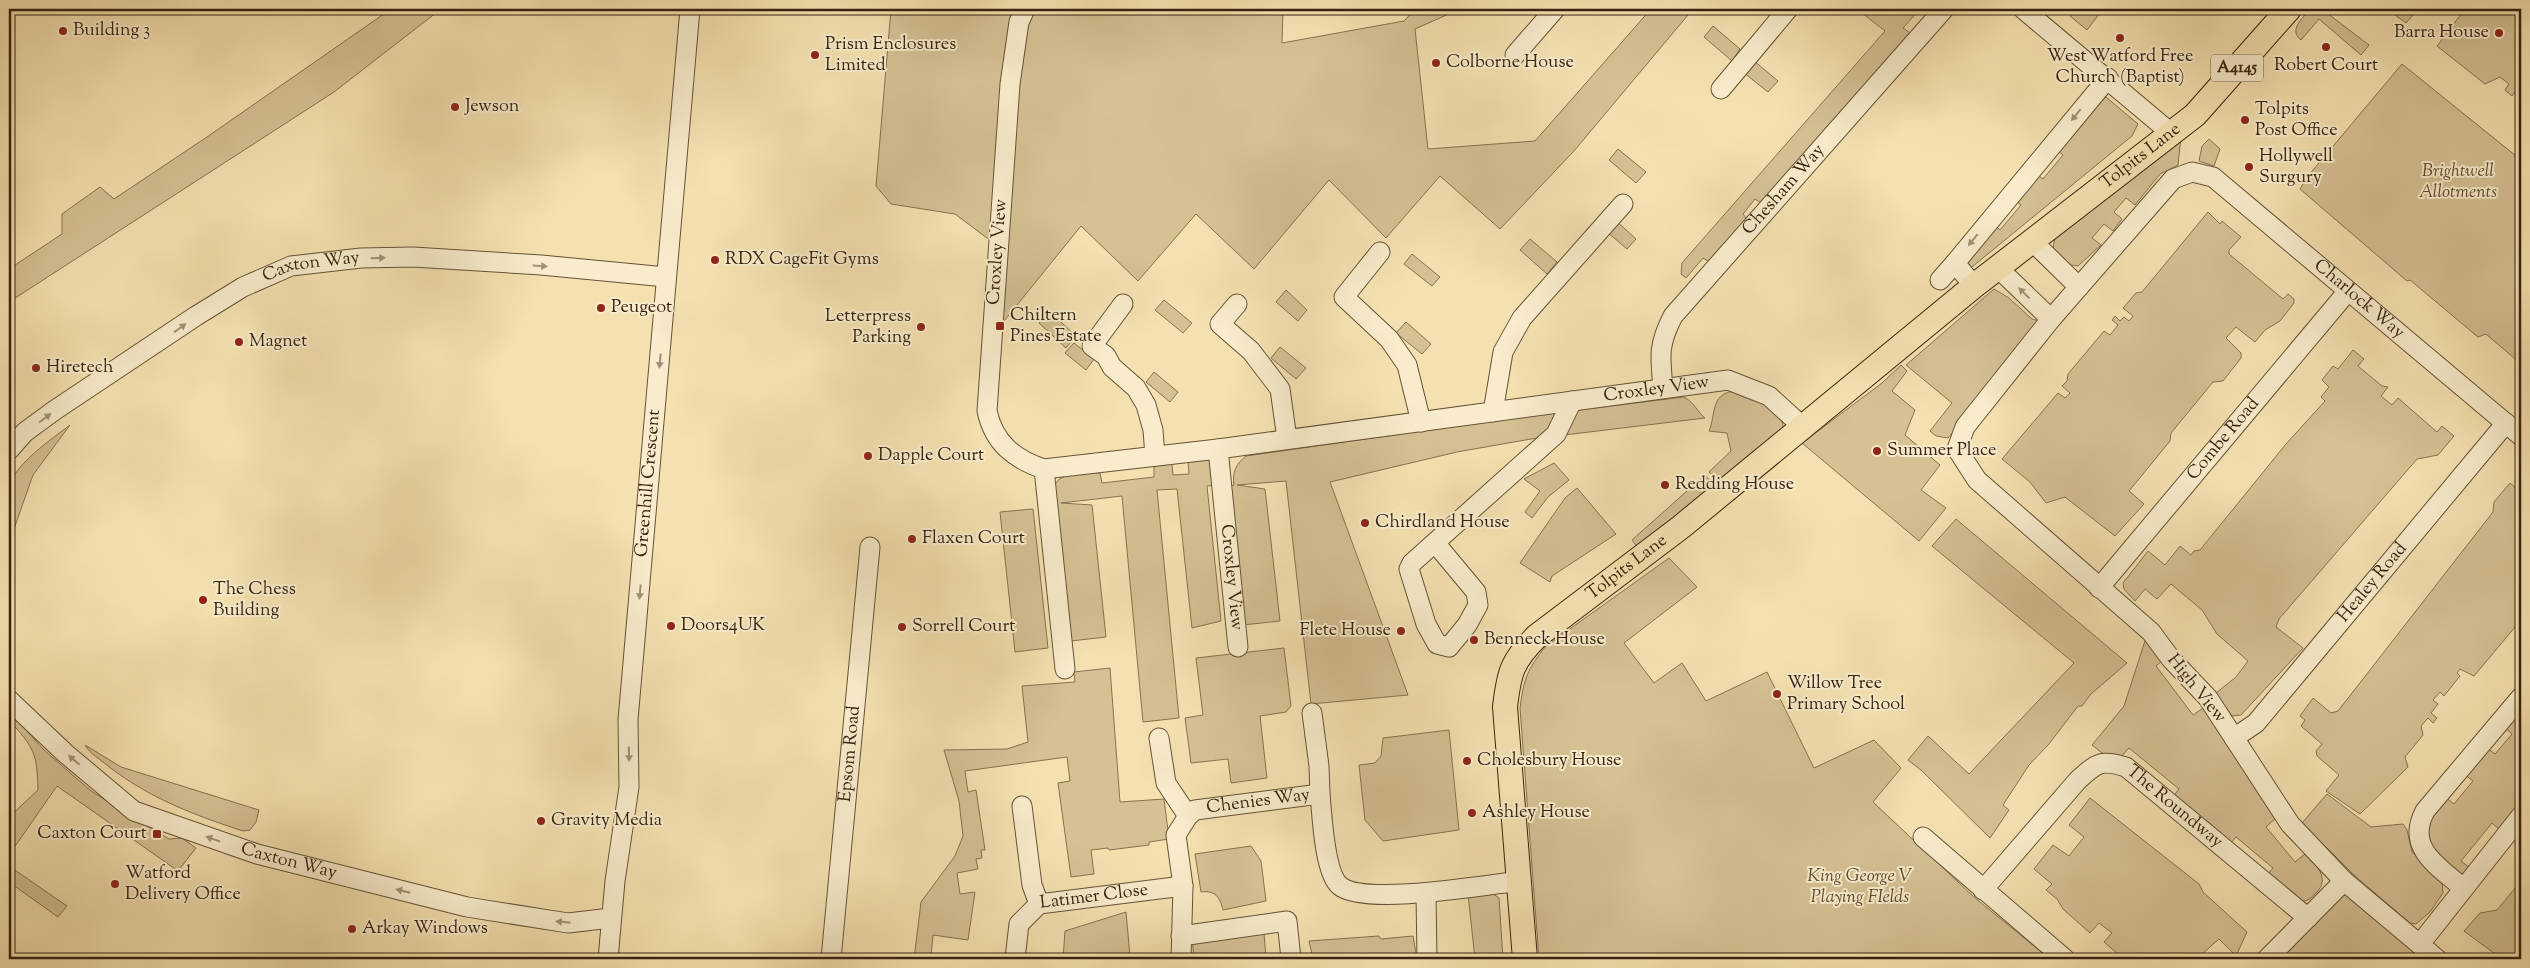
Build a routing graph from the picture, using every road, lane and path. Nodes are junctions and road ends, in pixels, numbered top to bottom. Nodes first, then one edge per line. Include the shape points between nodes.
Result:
1 (690, 9) edge
2 (1025, 9) edge
3 (1555, 9) edge
4 (1788, 9) edge
5 (1944, 9) edge
6 (2023, 9) edge
7 (2289, 9) edge
8 (1516, 55) dead end
9 (2108, 78) junction
10 (1721, 89) dead end
11 (2171, 132) junction
12 (1623, 204) dead end
13 (2032, 241) junction
14 (1380, 252) dead end
15 (1955, 263) junction
16 (1998, 268) junction
17 (666, 277) junction
18 (1940, 280) dead end
19 (1974, 286) junction
20 (2079, 287) junction
21 (2348, 291) junction
22 (1123, 304) dead end
23 (1237, 304) dead end
24 (2051, 319) junction
25 (1663, 388) junction
26 (1572, 401) junction
27 (1493, 412) junction
28 (1421, 422) junction
29 (2506, 424) junction
30 (1804, 428) junction
31 (2521, 436) edge
32 (1287, 439) junction
33 (1218, 449) junction
34 (9, 450) edge
35 (1155, 456) junction
36 (1044, 469) junction
37 (1436, 544) junction
38 (870, 547) dead end
39 (2099, 588) junction
40 (1238, 647) dead end
41 (1065, 669) dead end
42 (2521, 697) edge
43 (9, 700) edge
44 (1312, 714) dead end
45 (1159, 738) dead end
46 (2234, 738) junction
47 (1320, 794) junction
48 (1022, 806) dead end
49 (1188, 816) junction
50 (2521, 816) edge
51 (1923, 837) dead end
52 (1520, 881) junction
53 (2344, 881) junction
54 (1183, 886) junction
55 (2463, 888) junction
56 (1983, 890) junction
57 (1426, 892) junction
58 (1039, 904) junction
59 (611, 918) junction
60 (2308, 918) junction
61 (1181, 936) junction
62 (2420, 944) junction
63 (608, 959) edge
64 (831, 959) edge
65 (1015, 959) edge
66 (1181, 959) edge
67 (1291, 959) edge
68 (1427, 959) edge
69 (1525, 959) edge
70 (2065, 959) edge
71 (2267, 959) edge
72 (2437, 959) edge

1 - 17 street, Greenhill Crescent
2 - 36 street, Croxley View via 1019,22 1010,84 987,411 991,427 1001,443 1015,456
3 - 8 street
4 - 10 street
5 - 25 street, Chesham Way via 1673,316 1662,338
6 - 9 street
7 - 11 main road, Tolpits Lane / A4145 via 2195,115
9 - 11 street
9 -> 15 street
11 - 13 main road, Tolpits Lane / A4145
12 - 27 street via 1522,318 1503,352
13 - 16 main road, Tolpits Lane / A4145
13 - 20 street
14 - 28 street via 1344,297 1389,340 1407,365
15 - 18 street
15 - 19 street
16 - 19 main road, Tolpits Lane / A4145
24 -> 16 street
34 -> 17 street, Caxton Way via 55,410 196,316 242,287 291,266 361,258 413,257
17 -> 59 street, Greenhill Crescent via 628,720 629,787
19 - 30 main road, Tolpits Lane / A4145
20 - 21 street, Charlock Way via 2173,179 2192,172 2213,177
20 - 24 street
21 - 29 street, Charlock Way
21 - 39 street, Combe Road
22 - 35 street via 1092,346 1136,388 1146,405 1153,430
23 - 32 street via 1220,324 1251,351 1280,389
24 - 39 street, High View via 1965,427 1958,450 1977,480
25 - 26 street, Croxley View
25 - 30 street, Croxley View via 1728,380 1769,396
26 - 27 street, Croxley View
26 - 37 street via 1556,434
27 - 28 street, Croxley View
28 - 32 street, Croxley View
29 - 31 street, Charlock Way
29 - 46 street, Healey Road via 2256,723
30 - 52 main road, Tolpits Lane / A4145 via 1676,531 1537,636 1519,655 1508,679 1505,707
32 - 33 street, Croxley View
33 - 35 street, Croxley View
33 - 40 street, Croxley View
35 - 36 street, Croxley View
36 - 41 street
37 - 37 street via 1409,569 1426,624 1436,644 1449,647 1478,605 1476,592
38 - 64 street, Epsom Road
39 - 46 street, High View via 2151,632 2171,659 2208,698
42 - 55 street via 2420,819 2420,842 2426,856
59 -> 43 street, Caxton Way via 568,923 467,907 257,854 134,811
44 - 47 street via 1324,738
45 - 49 street via 1166,783
46 - 53 street, High View via 2290,824
47 - 49 street, Chenies Way via 1195,810
47 - 57 street, Chenies Way via 1332,874 1339,886 1354,892 1374,894
48 - 58 street via 1032,885
49 - 54 street, Chenies Way via 1176,835
50 - 55 street
51 - 56 street
52 - 57 street, Chenies Way
52 - 69 main road, Tolpits Lane / A4145
53 - 60 street
53 - 62 street, High View
54 - 58 street, Latimer Close
54 - 61 street, Chenies Way
55 - 62 street
56 - 60 street, The Roundway via 2078,780 2092,767 2107,761 2126,767
56 - 70 street
57 - 68 street
58 - 65 street, Latimer Close via 1019,924
59 - 63 street, Greenhill Crescent
60 - 71 street
61 - 66 street, Chenies Way
61 - 67 street via 1287,920
62 - 72 street, High View

